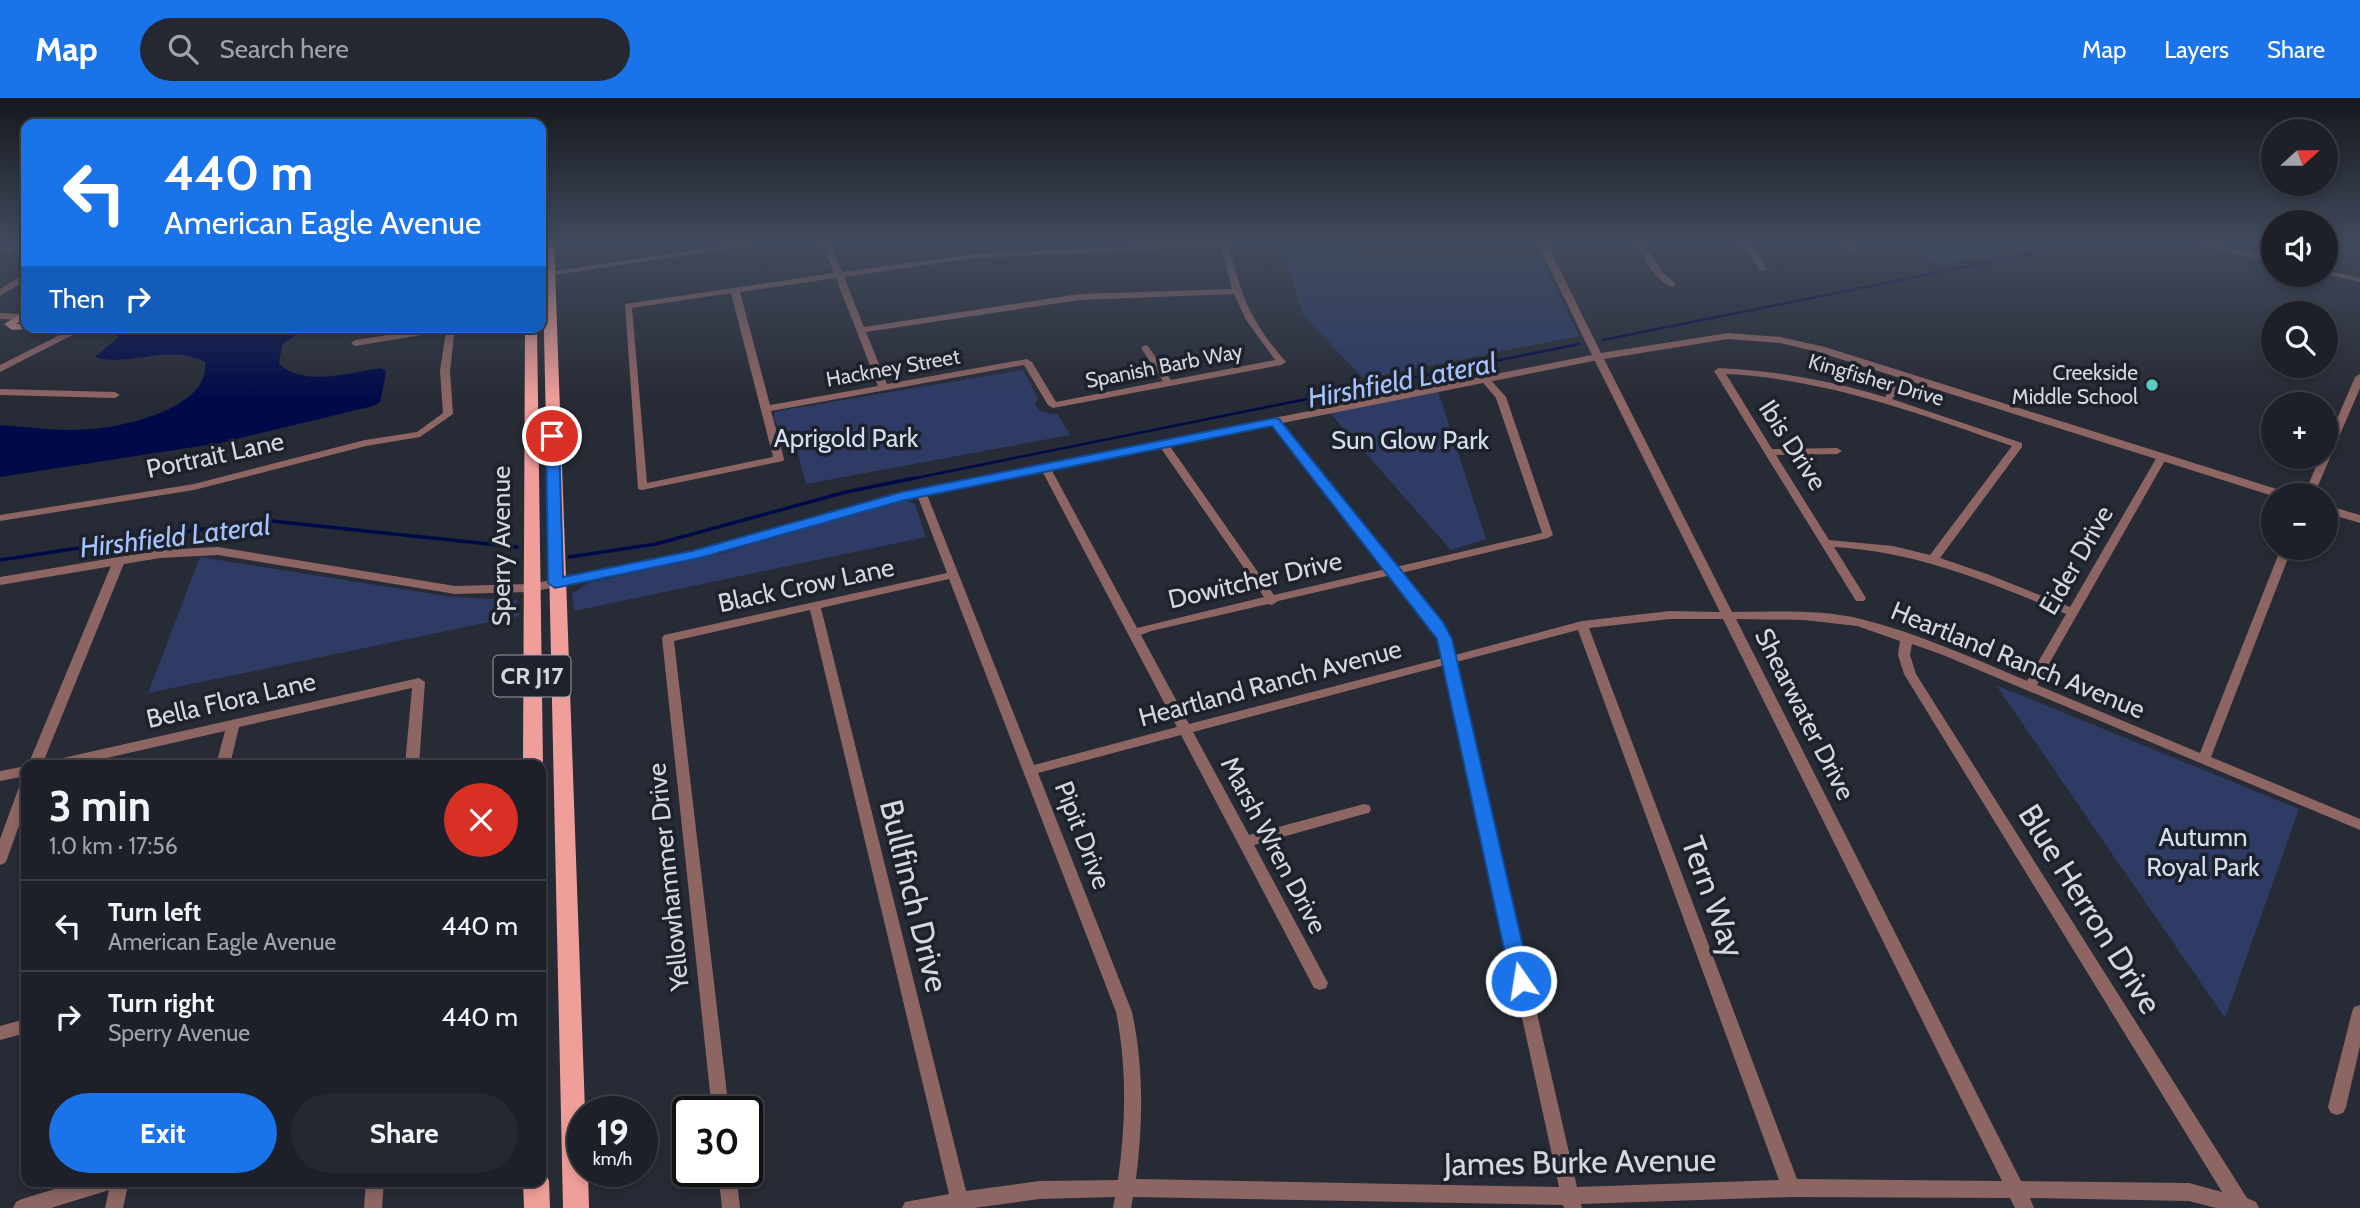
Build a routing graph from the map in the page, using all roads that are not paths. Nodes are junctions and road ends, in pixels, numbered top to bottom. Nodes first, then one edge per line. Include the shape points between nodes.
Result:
1 (710, 294) edge
2 (736, 294) edge
3 (847, 294) edge
4 (1163, 294) edge
5 (1237, 294) edge
6 (1567, 294) edge
7 (546, 306) edge
8 (628, 306) joint
9 (21, 322) edge
10 (21, 322) edge
11 (3, 326) edge
12 (862, 331) junction
13 (72, 333) edge
14 (417, 333) edge
15 (450, 333) edge
16 (531, 333) edge
17 (355, 342) dead end
18 (1145, 348) dead end
19 (1598, 357) junction
20 (0, 369) edge
21 (1719, 371) joint
22 (1905, 376) junction
23 (2360, 377) edge
24 (1485, 379) junction
25 (1168, 382) junction
26 (884, 388) junction
27 (0, 392) edge
28 (115, 395) dead end
29 (1887, 400) junction
30 (1052, 405) joint
31 (765, 409) junction
32 (1275, 422) junction
33 (2338, 428) edge
34 (1163, 444) junction
35 (1837, 451) dead end
36 (1770, 452) junction
37 (2162, 457) junction
38 (1045, 467) junction
39 (642, 486) joint
40 (2261, 488) edge
41 (921, 492) junction
42 (2338, 513) edge
43 (0, 518) edge
44 (2360, 519) edge
45 (1829, 544) junction
46 (1934, 558) junction
47 (2282, 560) edge
48 (119, 561) junction
49 (1394, 572) junction
50 (953, 575) junction
51 (0, 581) edge
52 (555, 583) junction
53 (531, 588) junction
54 (1860, 598) dead end
55 (1272, 601) junction
56 (815, 606) junction
57 (2072, 612) junction
58 (1727, 615) junction
59 (1582, 625) junction
60 (1136, 634) junction
61 (668, 638) joint
62 (1907, 638) junction
63 (1447, 660) junction
64 (2030, 686) junction
65 (233, 725) junction
66 (1185, 730) junction
67 (2204, 759) junction
68 (37, 760) edge
69 (76, 760) edge
70 (224, 760) edge
71 (412, 760) edge
72 (533, 760) edge
73 (1031, 770) junction
74 (21, 772) edge
75 (0, 776) edge
76 (21, 801) edge
77 (1364, 809) dead end
78 (2360, 825) edge
79 (1244, 842) junction
80 (0, 859) edge
81 (1320, 983) dead end
82 (2360, 1012) edge
83 (21, 1027) edge
84 (0, 1033) edge
85 (718, 1096) edge
86 (2337, 1107) dead end
87 (90, 1187) edge
88 (119, 1187) edge
89 (375, 1187) edge
90 (536, 1187) edge
91 (729, 1187) edge
92 (1126, 1188) junction
93 (1791, 1188) junction
94 (2015, 1190) junction
95 (959, 1199) junction
96 (1572, 1202) edge
97 (2244, 1207) edge
98 (22, 1208) edge
99 (114, 1208) edge
100 (373, 1208) edge
101 (537, 1208) edge
102 (576, 1208) edge
103 (731, 1208) edge
104 (911, 1208) edge
105 (1122, 1208) edge
106 (2025, 1208) edge

1 - 8 street
2 - 31 street
3 - 12 street
4 - 12 street via 1079,297
5 - 25 street, Spanish Barb Way via 1255,333 1281,362
6 - 19 street, Shearwater Drive
7 - 52 main road, Sperry Avenue / CR J17
8 - 39 street
9 - 11 main road
10 - 11 street
12 - 26 street
13 - 20 street
14 - 17 street
15 - 43 street, Portrait Lane via 445,371 448,414 420,434 365,443 194,487
16 - 53 main road, Sperry Avenue / CR J17
18 - 25 street
19 - 22 street via 1706,338 1752,337 1807,345
19 - 24 street
19 - 58 street, Shearwater Drive
21 - 29 street, Kingfisher Drive via 1789,375
21 - 36 street, Ibis Drive
22 - 29 street
22 - 37 street
23 - 33 street
24 - 32 street
24 - 49 street, Dowitcher Drive via 1501,397 1548,535
25 - 30 street, Spanish Barb Way
26 - 30 street, Hackney Street via 1027,362
26 - 31 street, Hackney Street
27 - 28 street
29 - 46 street, Kingfisher Drive via 2018,445
31 - 39 street via 779,459
32 - 34 street
32 - 49 street
34 - 38 street
34 - 55 street
35 - 36 street
36 - 45 street, Ibis Drive
37 - 40 street
37 - 57 street, Eider Drive
38 - 41 street
38 - 60 street, Marsh Wren Drive
41 - 50 street, Pipit Drive
41 - 52 street via 694,555
42 - 44 street
45 - 46 street via 1881,546
45 - 54 street, Ibis Drive
46 - 57 street
47 - 67 street
48 - 51 street
48 - 53 street via 218,551 455,590
48 - 68 street
49 - 55 street, Dowitcher Drive
49 - 63 street via 1437,625 1445,639
50 - 56 street, Black Crow Lane
50 - 73 street, Pipit Drive
52 - 53 street
52 - 102 main road, Sperry Avenue / CR J17
53 - 72 main road, Sperry Avenue / CR J17
55 - 60 street, Dowitcher Drive
56 - 61 street, Black Crow Lane
56 - 95 street, Bullfinch Drive
57 - 64 street, Eider Drive
58 - 59 street, Heartland Ranch Avenue via 1652,616
58 - 62 street, Heartland Ranch Avenue via 1832,618
58 - 94 street, Shearwater Drive
59 - 63 street, Heartland Ranch Avenue
59 - 93 street, Tern Way
60 - 66 street, Marsh Wren Drive
61 - 85 street, Yellowhammer Drive
62 - 64 street, Heartland Ranch Avenue
62 - 97 street, Blue Herron Drive via 1904,655 1910,674
63 - 66 street, Heartland Ranch Avenue
63 - 96 street
64 - 67 street, Heartland Ranch Avenue
65 - 69 street, Bella Flora Lane
65 - 70 street
65 - 71 street, Bella Flora Lane via 419,682
66 - 73 street, Heartland Ranch Avenue
66 - 79 street, Marsh Wren Drive
67 - 78 street, Heartland Ranch Avenue
73 - 92 street, Pipit Drive via 1115,985 1129,1034 1134,1119
74 - 75 street
76 - 80 street
77 - 79 street
79 - 81 street, Marsh Wren Drive
82 - 86 street
83 - 84 street
87 - 98 street
88 - 99 street
89 - 100 street
90 - 101 main road
91 - 103 street
92 - 95 street, James Burke Avenue via 1039,1190
92 - 96 street, James Burke Avenue
92 - 105 street, Pipit Drive
93 - 94 street, James Burke Avenue
93 - 96 street, James Burke Avenue
94 - 97 street, James Burke Avenue via 2189,1192
94 - 106 street, Shearwater Drive
95 - 104 street, James Burke Avenue

